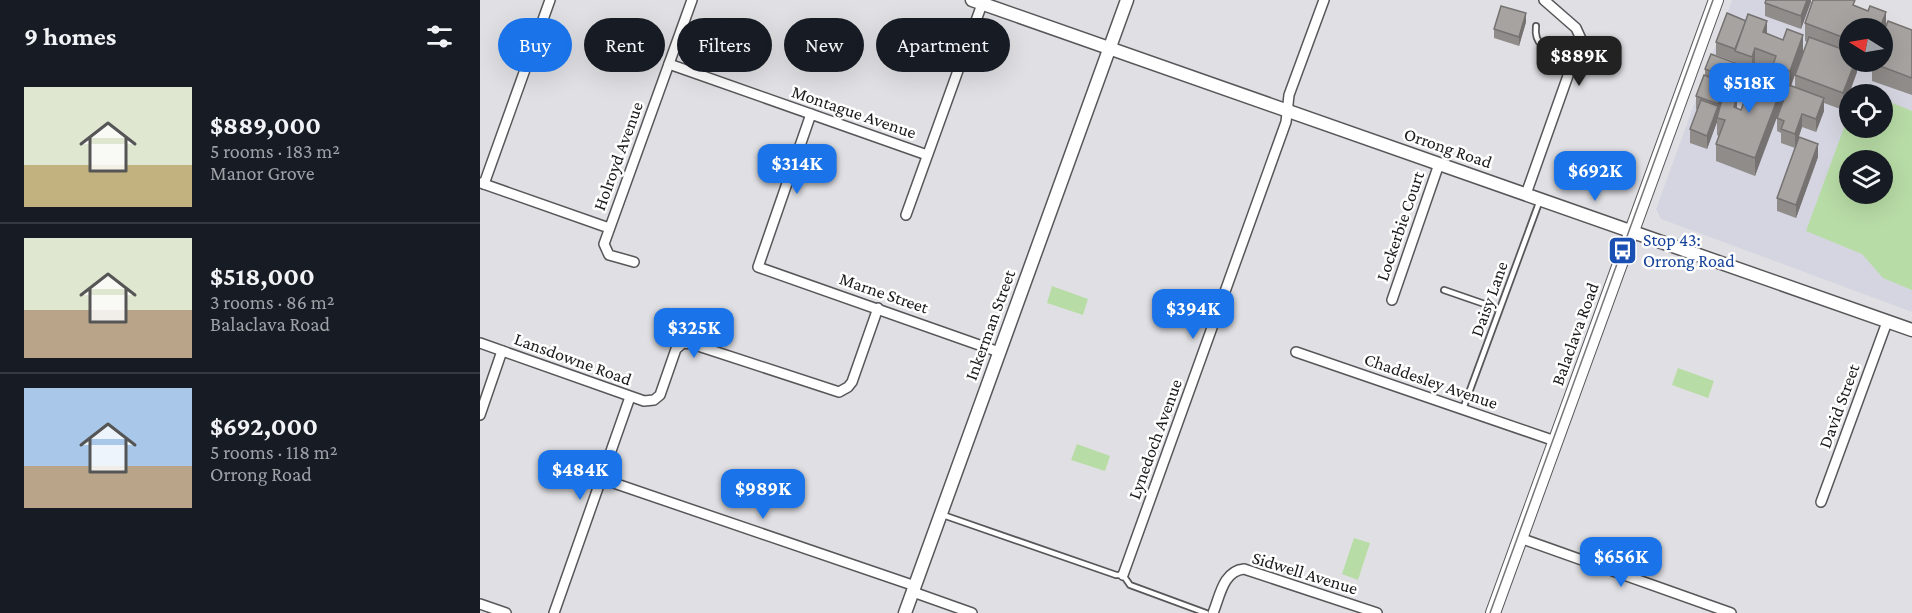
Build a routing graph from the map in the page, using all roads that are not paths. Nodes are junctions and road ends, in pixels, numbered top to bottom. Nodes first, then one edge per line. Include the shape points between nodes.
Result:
1 (550, 0) edge
2 (692, 0) edge
3 (1127, 0) edge
4 (1324, 0) edge
5 (1544, 0) edge
6 (1716, 0) edge
7 (977, 2) edge
8 (1536, 26) dead end
9 (1109, 48) junction
10 (1575, 58) junction
11 (669, 64) junction
12 (1287, 111) junction
13 (811, 114) junction
14 (927, 155) junction
15 (1439, 164) junction
16 (482, 184) edge
17 (1526, 194) junction
18 (1540, 199) junction
19 (906, 216) dead end
20 (609, 228) junction
21 (1632, 231) junction
22 (634, 262) dead end
23 (1444, 290) dead end
24 (1392, 300) dead end
25 (878, 308) junction
26 (1499, 309) junction
27 (1887, 322) junction
28 (1912, 330) edge
29 (480, 343) edge
30 (502, 351) junction
31 (999, 352) junction
32 (1296, 352) dead end
33 (630, 397) junction
34 (1463, 409) junction
35 (480, 415) edge
36 (1555, 441) junction
37 (602, 479) junction
38 (1821, 502) dead end
39 (941, 514) junction
40 (1520, 538) junction
41 (1123, 575) junction
42 (914, 589) junction
43 (480, 604) edge
44 (506, 613) edge
45 (554, 613) edge
46 (905, 613) edge
47 (972, 613) edge
48 (1206, 613) edge
49 (1213, 613) edge
50 (1377, 613) edge
51 (1493, 613) edge
52 (1731, 613) edge

1 - 16 street
2 - 11 street, Holroyd Avenue
3 - 9 street, Inkerman Street
4 - 12 street, Lynedoch Avenue via 1289,95
5 - 10 street via 1578,31 1581,39
6 - 21 main road, Balaclava Road
7 - 9 street, Orrong Road
7 - 14 street
8 - 10 lane via 1535,39 1540,46
9 - 12 street, Orrong Road
9 - 31 street, Inkerman Street
10 - 17 street
11 - 13 street, Montague Avenue
11 - 20 street, Holroyd Avenue
12 - 15 street, Orrong Road
12 - 41 street, Lynedoch Avenue
13 - 14 street, Montague Avenue
13 - 25 street, Marne Street via 758,267
14 - 19 street
15 - 17 street, Orrong Road
15 - 24 street, Lockerbie Court
16 - 20 street, Holroyd Avenue
17 - 18 street, Orrong Road
18 - 21 street, Orrong Road
18 - 26 lane, Daisy Lane
20 - 22 street via 606,252
21 - 27 street, Orrong Road
21 - 36 main road, Balaclava Road
23 - 26 lane
25 - 31 street, Marne Street
25 - 33 street, Lansdowne Road via 852,382 842,391 683,343 676,349 658,398 644,401
26 - 34 lane, Daisy Lane
27 - 28 street, Orrong Road
27 - 38 street, David Street
29 - 30 street, Lansdowne Road
30 - 33 street, Lansdowne Road
30 - 35 street
31 - 39 street, Inkerman Street
32 - 34 street, Chaddesley Avenue
33 - 37 street
34 - 36 street, Chaddesley Avenue
36 - 40 main road, Balaclava Road
37 - 42 street
37 - 45 street
39 - 41 lane
39 - 42 street, Inkerman Street
40 - 51 main road, Balaclava Road
40 - 52 street
41 - 48 lane via 1130,585
42 - 46 street, Inkerman Street
42 - 47 street
43 - 44 street
49 - 50 street, Sidwell Avenue via 1228,577 1244,569

